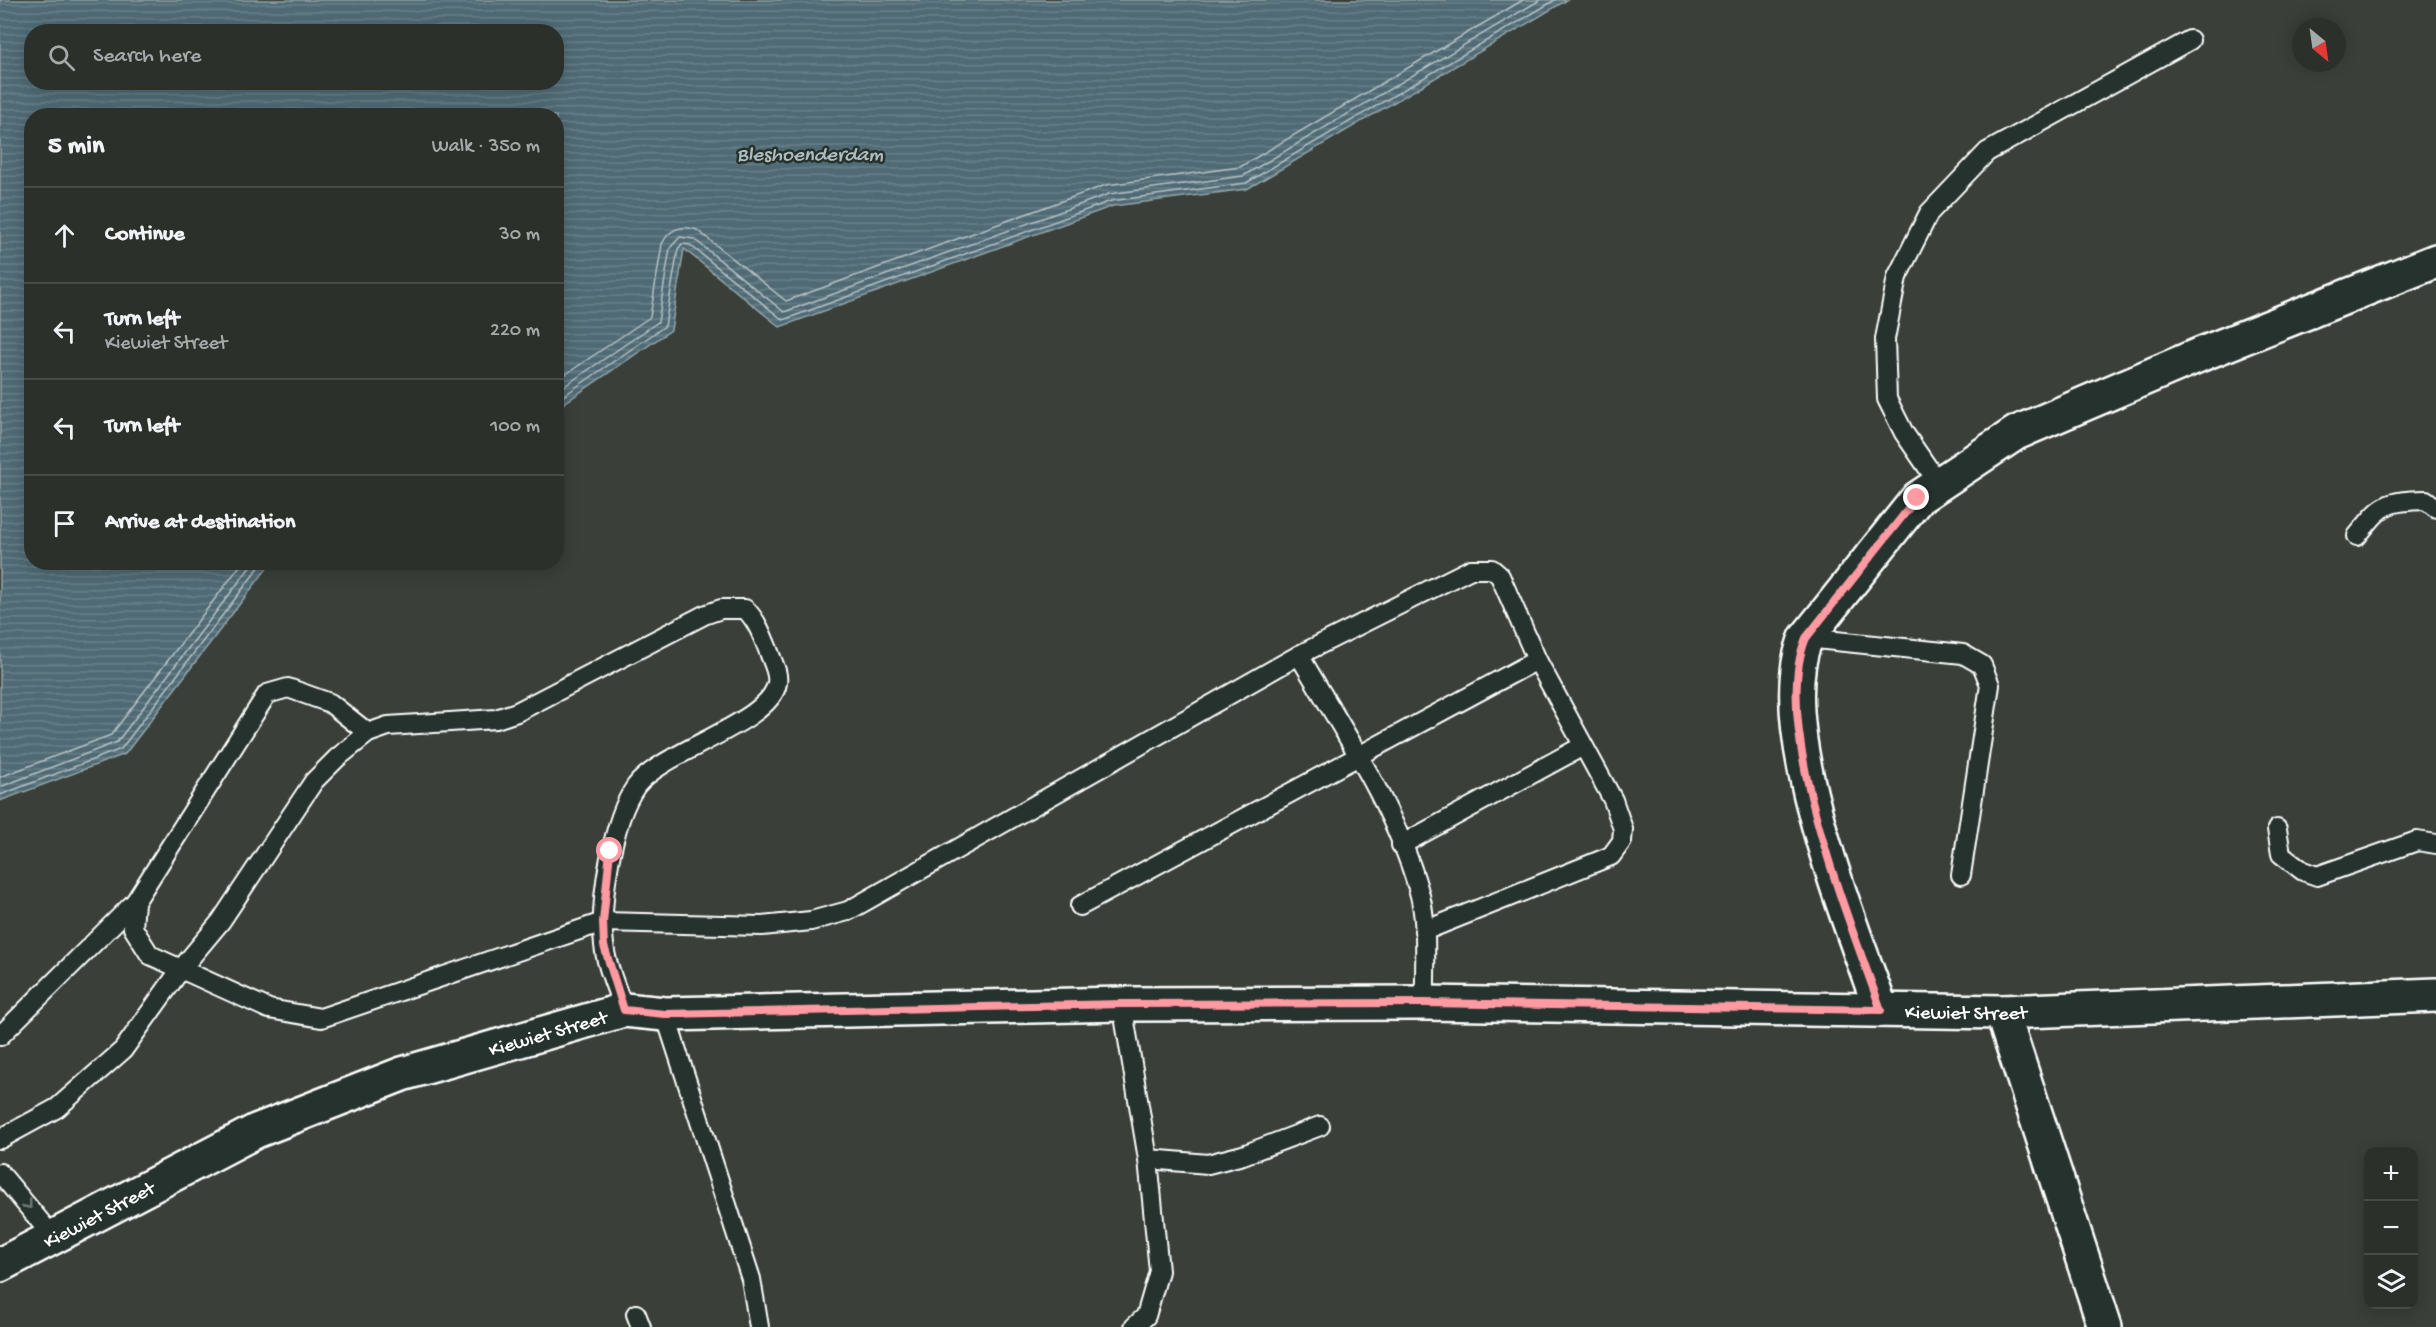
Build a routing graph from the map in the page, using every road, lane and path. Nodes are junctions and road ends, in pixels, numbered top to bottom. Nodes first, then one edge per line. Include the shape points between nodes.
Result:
1 (2190, 40) dead end
2 (2436, 261) edge
3 (1939, 484) junction
4 (2436, 508) edge
5 (2357, 536) dead end
6 (1806, 638) junction
7 (1299, 655) junction
8 (1537, 660) junction
9 (368, 733) junction
10 (1583, 746) junction
11 (1357, 755) junction
12 (2277, 830) dead end
13 (2436, 844) edge
14 (1401, 845) junction
15 (1961, 875) dead end
16 (135, 902) junction
17 (1080, 906) dead end
18 (603, 922) junction
19 (1424, 931) junction
20 (181, 969) junction
21 (2436, 995) edge
22 (1425, 1003) junction
23 (1122, 1004) junction
24 (624, 1010) junction
25 (1881, 1010) junction
26 (2002, 1012) junction
27 (665, 1014) junction
28 (0, 1036) edge
29 (1320, 1126) dead end
30 (0, 1139) edge
31 (1148, 1159) junction
32 (0, 1173) edge
33 (54, 1238) junction
34 (0, 1265) edge
35 (759, 1327) edge
36 (1134, 1327) edge
37 (2105, 1327) edge

1 - 3 lane via 1987,152 1929,213 1898,277 1885,349 1887,399 1904,434
2 - 3 street via 2016,433
3 - 6 street via 1917,498
4 - 5 lane via 2426,500 2380,507
6 - 15 lane via 1963,654 1982,665 1990,685
6 - 25 street via 1796,676 1802,759 1820,829
7 - 8 lane via 1481,567 1500,576
7 - 11 lane
7 - 18 lane via 848,911 811,921 762,926
8 - 10 lane
8 - 11 lane
9 - 16 lane via 330,702 288,688 267,694
9 - 18 lane via 409,723 496,719 704,615 721,609 745,609 753,616 775,668 777,682 771,698 750,715 664,763 637,785 621,815 610,851
9 - 20 lane via 315,782 221,921
10 - 14 lane
10 - 19 lane via 1613,800 1623,829 1617,851
11 - 14 lane via 1382,799
11 - 17 lane
12 - 13 lane via 2281,854 2303,871 2317,876 2417,841
14 - 19 lane via 1419,889
16 - 20 lane via 133,928 150,955
16 - 28 lane
18 - 20 lane via 321,1018 269,1009
18 - 24 lane via 604,946
19 - 22 lane
20 - 30 lane via 123,1050 57,1108
21 - 26 street, Kiewiet Street
22 - 23 street, Kiewiet Street
22 - 25 street, Kiewiet Street
23 - 27 street, Kiewiet Street
23 - 31 lane
24 - 27 street, Kiewiet Street
24 - 33 street, Kiewiet Street via 402,1074 256,1131
25 - 26 street, Kiewiet Street
26 - 37 street
27 - 35 lane via 751,1279
29 - 31 lane via 1208,1164
31 - 36 lane via 1159,1271 1146,1316
32 -> 33 lane
33 - 34 street, Kiewiet Street

